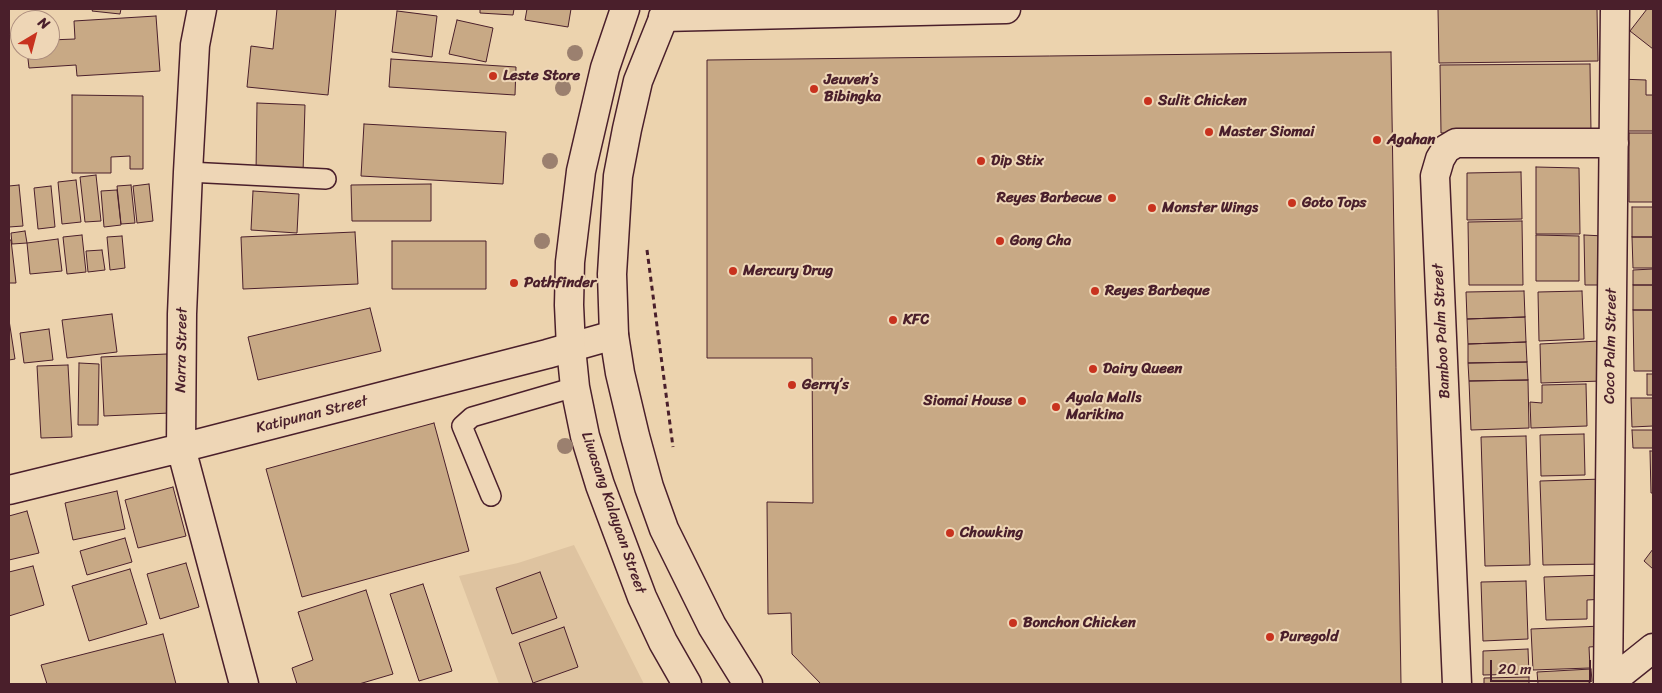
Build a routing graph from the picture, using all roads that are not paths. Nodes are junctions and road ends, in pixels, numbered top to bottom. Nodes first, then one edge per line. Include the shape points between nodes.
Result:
1 (202, 9) edge
2 (625, 9) edge
3 (1006, 9) edge
4 (1616, 9) edge
5 (894, 11) edge
6 (665, 13) edge
7 (1614, 143) junction
8 (188, 172) junction
9 (326, 179) dead end
10 (614, 335) junction
11 (571, 348) junction
12 (575, 387) junction
13 (181, 448) junction
14 (9, 490) edge
15 (491, 496) dead end
16 (1653, 648) edge
17 (244, 684) edge
18 (687, 684) edge
19 (748, 684) edge
20 (1457, 684) edge
21 (1608, 684) edge

1 - 8 street, Narra Street via 195,45
2 - 11 street, Liwasang Kalayaan Street via 605,68 581,171 570,262
3 - 5 street
4 - 7 street, Coco Palm Street
5 - 6 street
6 - 10 street via 638,81 618,176 612,274
7 - 20 street, Bamboo Palm Street via 1456,143 1446,149 1435,176
7 - 21 street, Coco Palm Street
8 - 9 lane
8 - 13 street, Narra Street
10 - 11 street, Katipunan Street
10 - 19 street via 635,436 664,529 712,626
11 - 12 street, Liwasang Kalayaan Street
11 - 13 street, Katipunan Street
12 - 15 lane via 472,417 462,426
12 - 18 street, Liwasang Kalayaan Street via 585,436 623,549 663,642
13 - 14 street, Katipunan Street
13 - 17 street, Narra Street
16 - 21 street

